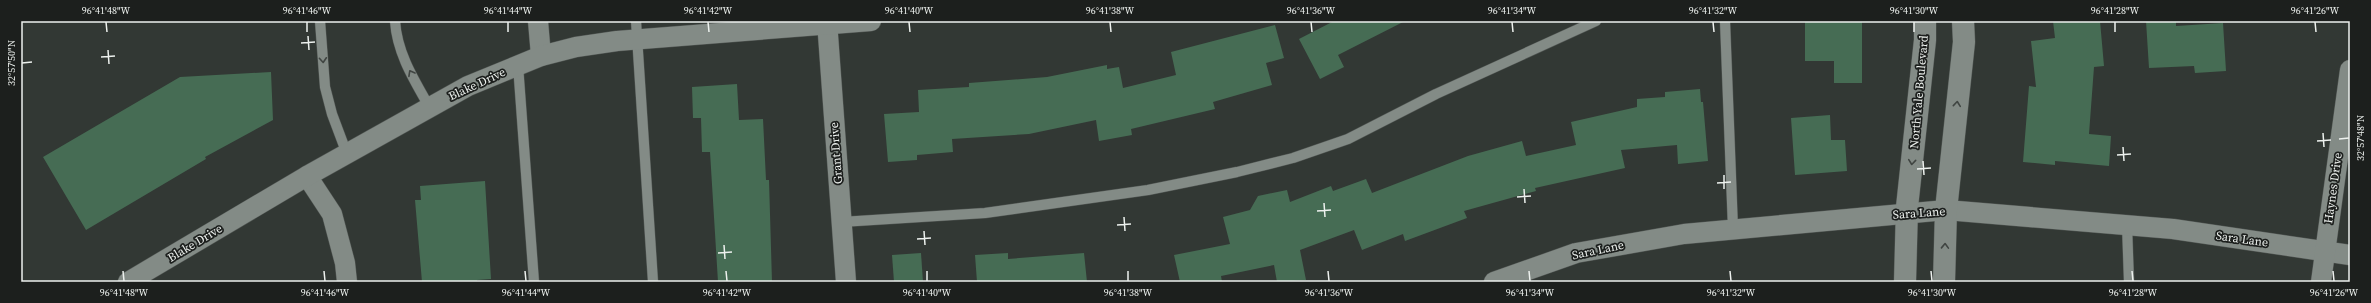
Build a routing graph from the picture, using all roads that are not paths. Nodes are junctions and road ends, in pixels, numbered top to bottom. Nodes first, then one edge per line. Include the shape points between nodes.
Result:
1 (320, 21) edge
2 (395, 21) edge
3 (538, 21) edge
4 (871, 21) edge
5 (1596, 21) edge
6 (1725, 21) edge
7 (1924, 21) edge
8 (1963, 21) edge
9 (827, 23) edge
10 (636, 30) edge
11 (541, 56) junction
12 (518, 66) junction
13 (2349, 80) edge
14 (430, 108) junction
15 (348, 154) junction
16 (308, 176) junction
17 (1946, 210) junction
18 (1907, 213) junction
19 (841, 222) junction
20 (2127, 225) junction
21 (1734, 229) junction
22 (2324, 251) junction
23 (2350, 255) edge
24 (128, 282) edge
25 (347, 282) edge
26 (534, 282) edge
27 (654, 282) edge
28 (846, 282) edge
29 (1494, 282) edge
30 (1905, 282) edge
31 (1944, 282) edge
32 (2129, 282) edge
33 (2321, 282) edge

1 -> 15 lane via 325,87 332,114
14 -> 2 lane via 406,64 396,37
3 - 11 street
4 - 9 street, Blake Drive
5 - 19 lane via 1436,94 1348,140 1293,158 1140,192 985,213
6 - 21 lane
7 -> 18 street, North Yale Boulevard via 1925,40
17 -> 8 street via 1964,42
9 - 10 street, Blake Drive
9 - 19 street, Grant Drive
10 - 11 street, Blake Drive
10 - 27 lane
11 - 12 street, Blake Drive
12 - 14 street, Blake Drive via 468,86
12 - 26 lane
13 - 22 street, Haynes Drive
14 - 15 street, Blake Drive
15 - 16 street, Blake Drive
16 - 24 street, Blake Drive
16 - 25 street via 332,214 345,263
17 - 18 street, Sara Lane
17 - 20 street, Sara Lane
31 -> 17 street
18 - 21 street, Sara Lane
18 - 30 street, North Yale Boulevard
19 - 28 street, Grant Drive
20 - 22 street, Sara Lane via 2173,229
20 - 32 lane
21 - 29 street, Sara Lane via 1684,234 1576,253
22 - 23 street, Sara Lane
22 - 33 street, Haynes Drive

